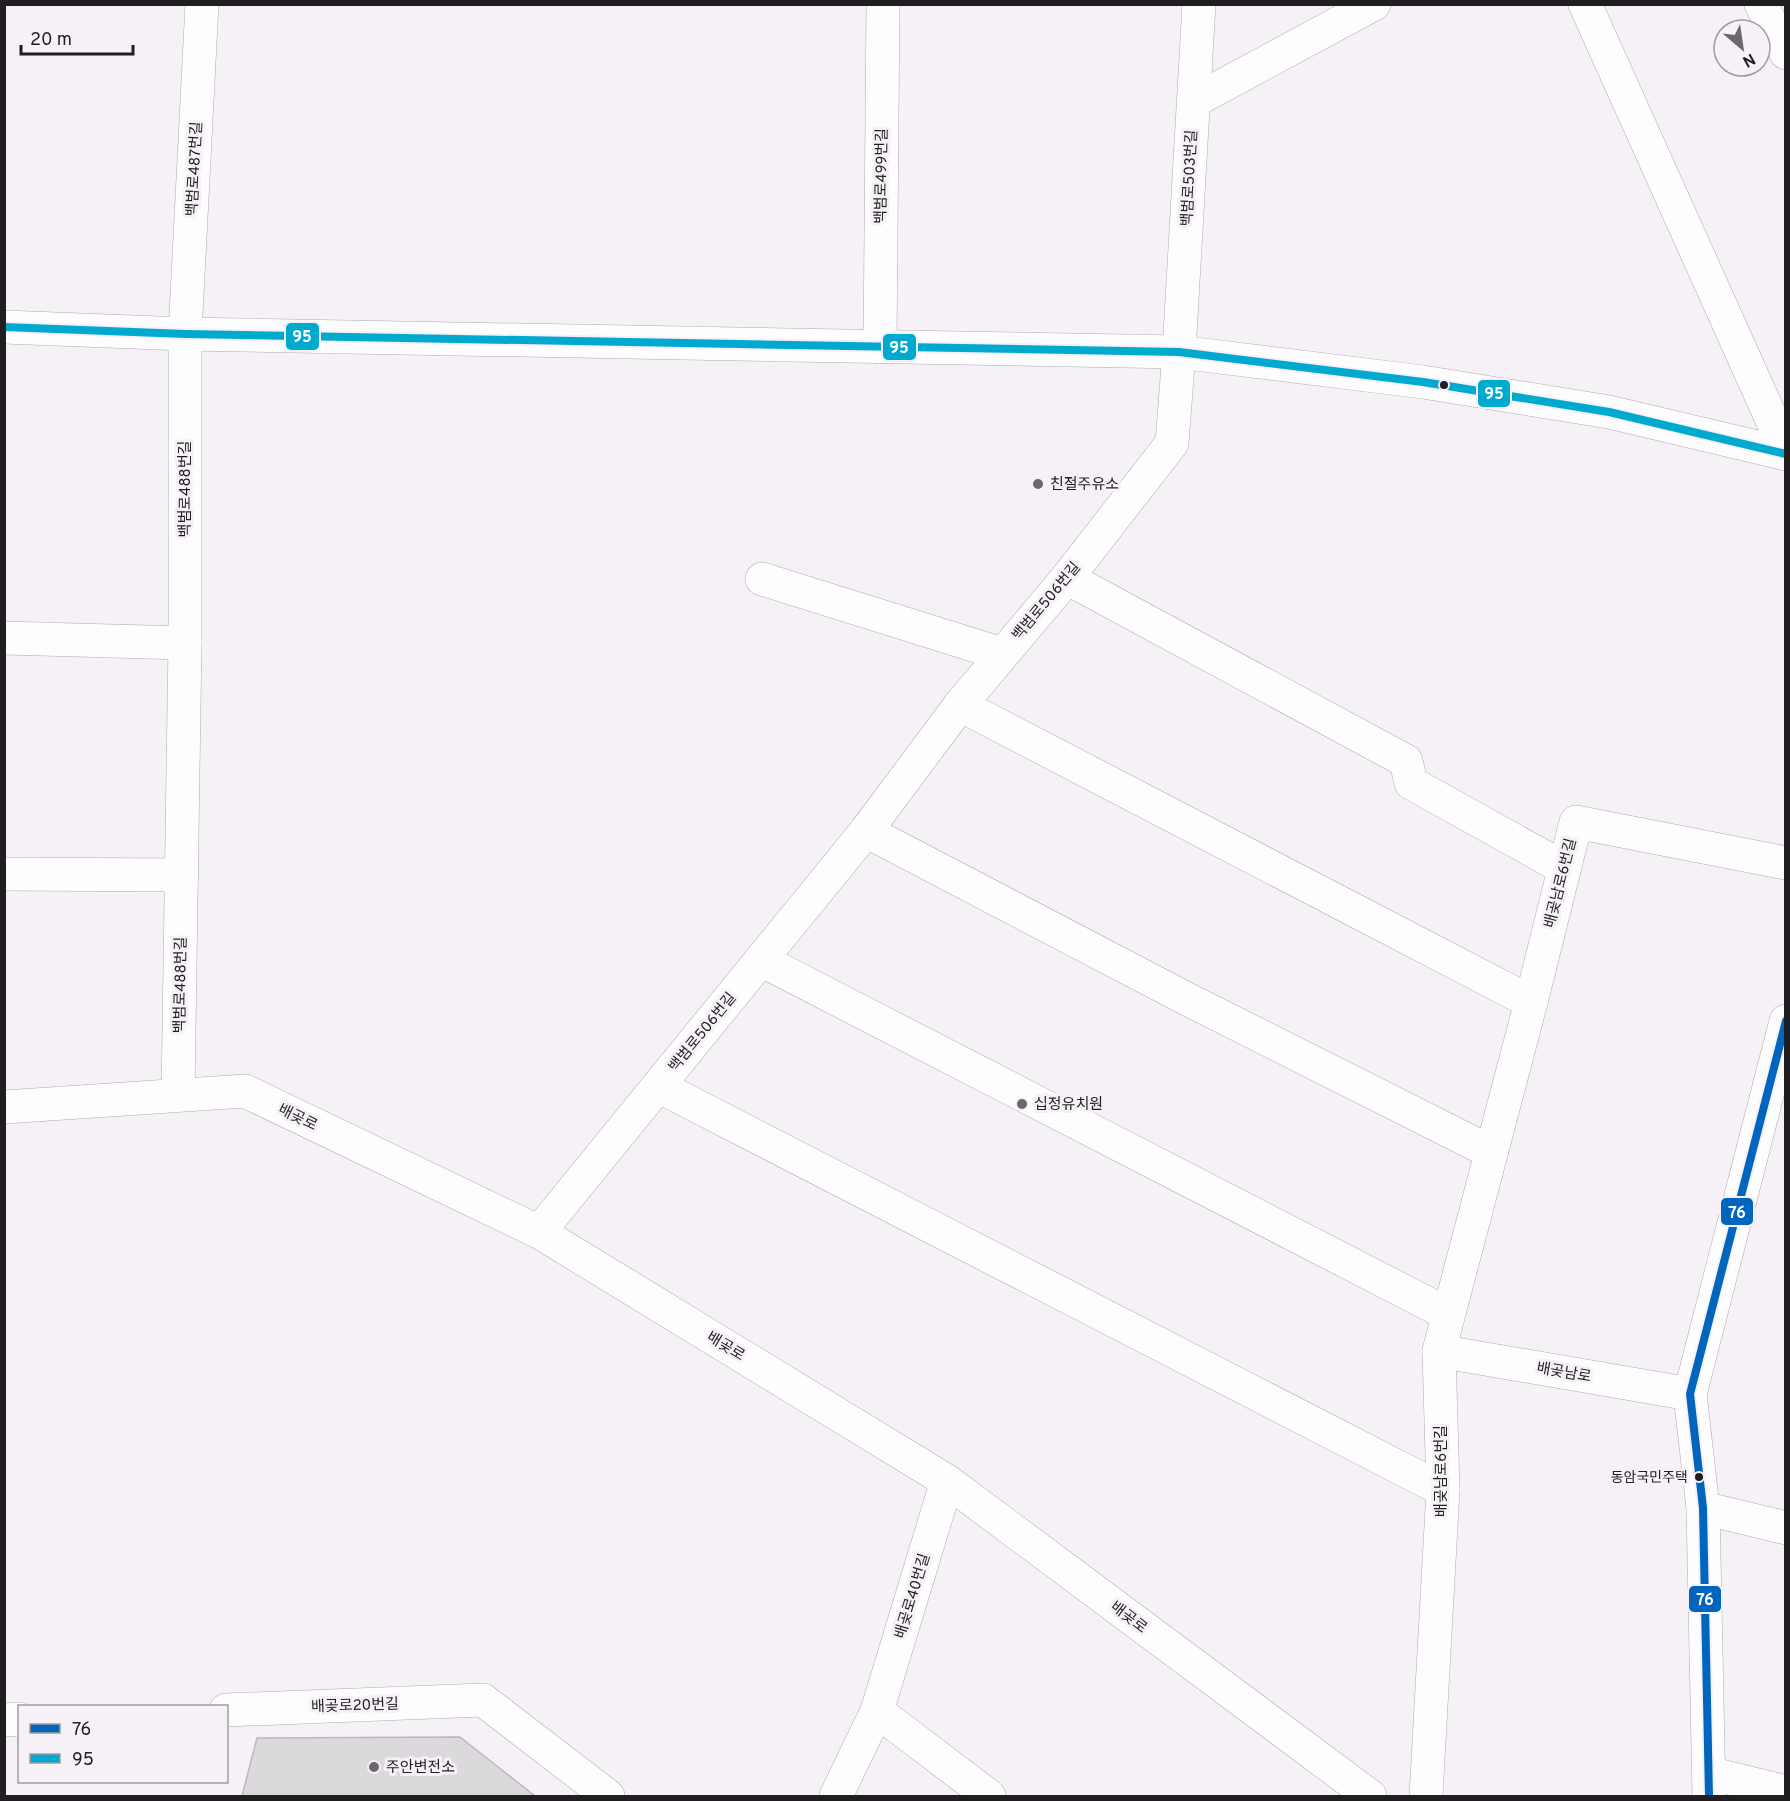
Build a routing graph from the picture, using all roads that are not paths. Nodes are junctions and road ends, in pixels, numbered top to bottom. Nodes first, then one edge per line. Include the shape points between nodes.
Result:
1 (202, 4) edge
2 (883, 4) edge
3 (1199, 4) edge
4 (1374, 4) edge
5 (1585, 4) edge
6 (1761, 4) edge
7 (1785, 53) edge
8 (1194, 101) junction
9 (4, 327) edge
10 (185, 334) junction
11 (880, 347) junction
12 (1179, 352) junction
13 (1785, 452) edge
14 (1067, 578) junction
15 (762, 579) dead end
16 (4, 638) edge
17 (185, 643) junction
18 (1002, 654) junction
19 (960, 705) junction
20 (866, 831) junction
21 (1785, 863) edge
22 (1564, 868) junction
23 (4, 874) edge
24 (182, 875) junction
25 (761, 960) junction
26 (1531, 1002) junction
27 (1783, 1036) edge
28 (658, 1086) junction
29 (178, 1095) junction
30 (4, 1107) edge
31 (1491, 1152) junction
32 (539, 1232) junction
33 (1448, 1314) junction
34 (1439, 1351) junction
35 (1690, 1394) junction
36 (947, 1481) junction
37 (1443, 1490) junction
38 (1703, 1508) junction
39 (1785, 1528) edge
40 (228, 1710) edge
41 (877, 1711) junction
42 (1709, 1785) edge
43 (1785, 1792) edge
44 (608, 1797) edge
45 (836, 1797) edge
46 (989, 1797) edge
47 (1370, 1797) edge
48 (1426, 1797) edge

1 - 10 street, 백범로487번길
2 - 11 street, 백범로499번길
3 - 8 street, 백범로503번길
4 - 8 street
5 - 13 street
6 - 7 street
8 - 12 street, 백범로503번길
9 - 10 street
10 - 11 street
10 - 17 street, 백범로488번길
11 - 12 street
12 - 13 street via 1424,382 1609,412
12 - 14 street, 백범로506번길 via 1172,444
14 - 18 street, 백범로506번길
14 - 22 street via 1406,761 1411,783
15 - 18 street
16 - 17 street
17 - 24 street, 백범로488번길
18 - 19 street, 백범로506번길
19 - 20 street, 백범로506번길
19 - 26 street
20 - 25 street, 백범로506번길
20 - 31 street
21 - 22 street, 배곶남로6번길 via 1576,822
22 - 26 street, 배곶남로6번길
23 - 24 street
24 - 29 street, 백범로488번길
25 - 28 street, 백범로506번길
25 - 33 street
26 - 31 street, 배곶남로6번길
27 - 35 street
28 - 32 street, 백범로506번길
28 - 37 street
29 - 30 street, 배곶로
29 - 32 street, 배곶로 via 245,1091
31 - 33 street, 배곶남로6번길
32 - 36 street, 배곶로
33 - 34 street, 배곶남로6번길
34 - 35 street, 배곶남로
34 - 37 street, 배곶남로6번길
35 - 38 street
36 - 41 street, 배곶로40번길
36 - 47 street, 배곶로
37 - 48 street, 배곶남로6번길
38 - 39 street
38 - 42 street
40 - 44 street, 배곶로20번길 via 483,1700
41 - 45 street, 배곶로40번길
41 - 46 street
42 - 43 street

